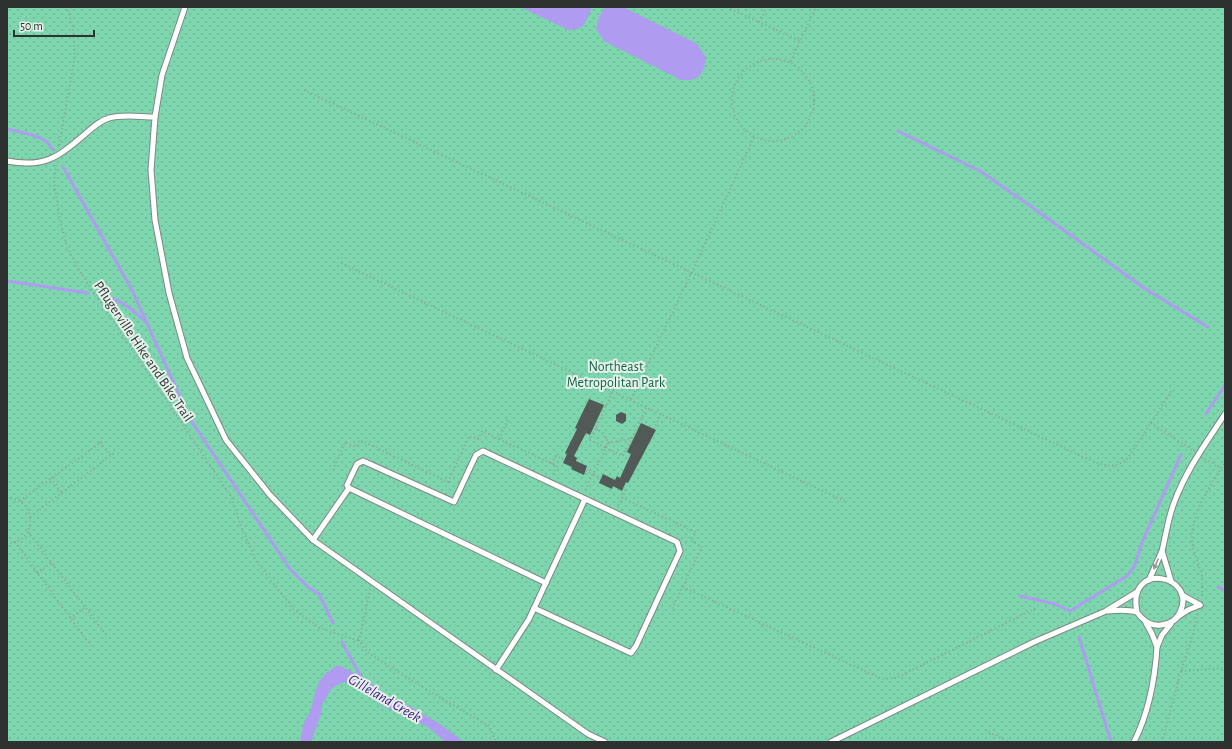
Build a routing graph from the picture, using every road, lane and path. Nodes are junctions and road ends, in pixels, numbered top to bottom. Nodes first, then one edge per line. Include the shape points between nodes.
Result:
1 (66, 7) edge
2 (185, 7) edge
3 (727, 7) edge
4 (767, 7) edge
5 (816, 7) edge
6 (759, 22) junction
7 (800, 41) junction
8 (790, 61) junction
9 (304, 90) dead end
10 (155, 118) junction
11 (754, 137) junction
12 (57, 156) junction
13 (7, 161) edge
14 (341, 263) dead end
15 (692, 272) junction
16 (1173, 389) dead end
17 (613, 391) junction
18 (631, 400) junction
19 (647, 407) junction
20 (661, 414) junction
21 (1225, 414) edge
22 (508, 420) dead end
23 (1151, 423) junction
24 (596, 428) junction
25 (654, 429) dead end
26 (632, 438) junction
27 (499, 439) junction
28 (104, 440) dead end
29 (100, 443) junction
30 (608, 443) junction
31 (606, 448) junction
32 (1192, 450) dead end
33 (114, 453) dead end
34 (111, 456) junction
35 (1204, 458) dead end
36 (564, 460) dead end
37 (1225, 462) edge
38 (552, 464) junction
39 (1221, 469) junction
40 (333, 470) dead end
41 (586, 471) dead end
42 (593, 474) junction
43 (553, 476) dead end
44 (51, 478) junction
45 (602, 478) dead end
46 (579, 487) dead end
47 (348, 488) junction
48 (623, 488) dead end
49 (62, 493) junction
50 (7, 498) edge
51 (622, 498) dead end
52 (585, 499) junction
53 (20, 501) junction
54 (846, 502) dead end
55 (30, 517) junction
56 (28, 532) junction
57 (313, 540) junction
58 (15, 542) junction
59 (7, 543) edge
60 (1162, 551) junction
61 (51, 563) junction
62 (38, 573) junction
63 (1149, 580) junction
64 (1171, 581) junction
65 (546, 582) junction
66 (372, 583) junction
67 (683, 587) dead end
68 (1137, 592) junction
69 (1182, 595) junction
70 (1202, 596) dead end
71 (85, 607) junction
72 (1038, 607) dead end
73 (534, 608) junction
74 (1106, 611) junction
75 (1137, 612) junction
76 (1198, 612) dead end
77 (70, 618) junction
78 (1175, 619) junction
79 (1146, 622) junction
80 (107, 636) dead end
81 (360, 641) junction
82 (91, 646) dead end
83 (1157, 647) junction
84 (1225, 668) edge
85 (496, 670) junction
86 (1181, 671) junction
87 (986, 730) dead end
88 (1004, 741) edge
89 (496, 742) edge
90 (605, 742) edge
91 (831, 742) edge
92 (1009, 742) edge
93 (1134, 742) edge
94 (1162, 742) edge

1 - 12 path, Pflugerville Hike and Bike Trail via 73,27 75,56
2 - 10 lane via 162,75
3 - 6 path
4 - 6 path
5 - 7 path
6 - 7 path
7 - 8 path
8 - 11 path via 777,58 762,59 749,65 739,75 733,88 731,102 735,116 743,129
8 - 11 path via 801,68 813,88 815,100 808,123 800,132 778,141
9 - 15 path
10 - 12 lane via 109,118 96,124
10 - 57 lane via 151,170 155,220 169,293 188,358 226,440 270,496
11 - 15 path
12 - 13 lane via 32,163
12 - 81 path, Pflugerville Hike and Bike Trail via 54,182 67,247 80,272 232,498 256,561 294,610 320,628
14 - 17 path
15 - 18 path
15 - 23 path via 1106,466 1118,465 1128,458
16 - 23 path
17 - 18 path
17 - 24 path
18 - 19 path
19 - 20 path
19 - 26 path
20 - 25 path
20 - 54 path
21 - 60 lane via 1184,480 1173,504
22 - 27 path
23 - 32 path
24 - 30 path
24 - 31 path via 590,440
26 - 30 path
26 - 31 path via 624,456
27 - 38 path
27 - 40 path via 482,431 478,439 469,436 448,482 360,440 356,447 345,442
28 - 29 path
29 - 34 path
29 - 44 path
30 - 31 path
31 - 42 path
33 - 34 path
34 - 49 path
35 - 39 path
36 - 38 path via 556,456
37 - 39 path
38 - 43 path via 557,466
39 - 70 path via 1199,508 1193,527 1192,543 1202,577
41 - 42 path
42 - 45 path
42 - 46 path via 585,490
44 - 49 path
44 - 53 path
47 - 52 lane via 357,464 364,461 454,502 476,455 483,451
47 - 57 lane
47 - 65 lane
48 - 51 path via 626,489
49 - 55 path
50 - 53 path
52 - 65 lane
52 - 73 lane via 677,542 680,551 636,646 631,653
53 - 55 path via 28,510
55 - 56 path
56 - 58 path
56 - 61 path
57 - 66 lane
58 - 59 path
58 - 62 path
60 -> 63 lane
60 - 64 lane
61 - 62 path
61 - 71 path
62 - 77 path
63 - 64 lane via 1164,578
63 - 68 lane
64 - 69 lane
65 - 73 lane
66 - 81 path
66 - 85 lane
67 - 72 path via 882,679 896,678
68 - 74 lane
68 - 75 lane
69 - 78 lane via 1181,611
69 - 78 lane via 1200,605
71 - 77 path
71 - 80 path
73 - 85 lane
74 - 75 lane
74 - 91 lane via 1034,642
75 - 79 lane
76 - 86 path
77 - 82 path
78 - 79 lane via 1160,626
78 - 83 lane via 1162,635
79 - 83 lane
81 - 89 path via 368,653 489,726
83 - 93 lane via 1151,693
84 - 86 path
85 - 90 lane via 588,734
86 - 94 path
87 - 88 path
88 - 92 path

